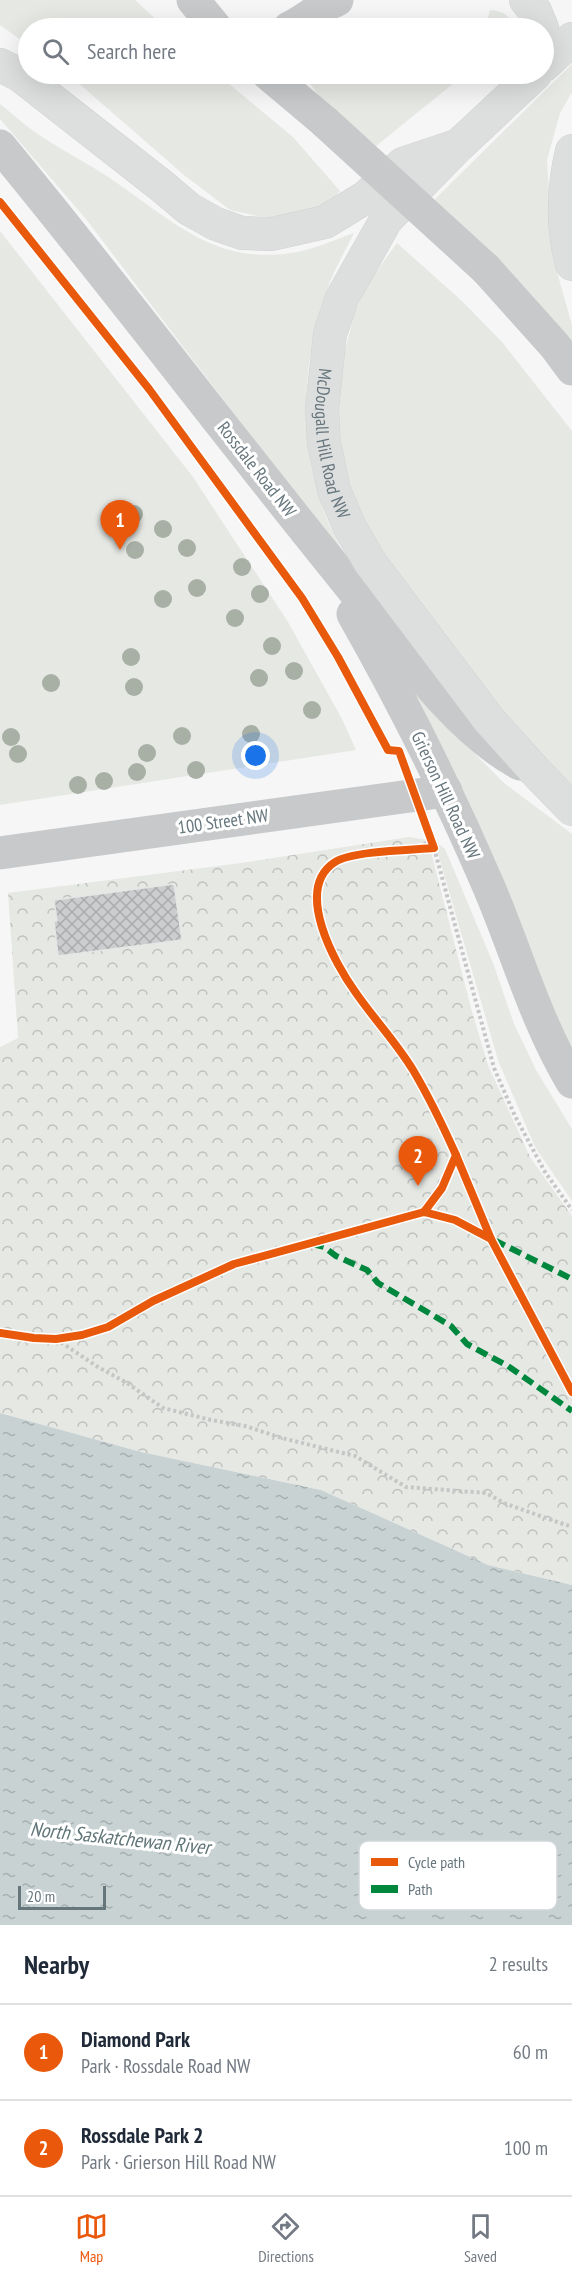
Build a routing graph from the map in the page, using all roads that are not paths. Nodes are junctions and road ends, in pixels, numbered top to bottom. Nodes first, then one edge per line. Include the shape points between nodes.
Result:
1 (337, 0) edge
2 (526, 0) edge
3 (194, 1) edge
4 (208, 18) edge
5 (308, 18) edge
6 (538, 18) edge
7 (572, 39) edge
8 (554, 53) edge
9 (0, 65) edge
10 (18, 74) edge
11 (32, 84) edge
12 (280, 84) edge
13 (303, 84) edge
14 (520, 84) edge
15 (326, 122) junction
16 (0, 146) edge
17 (458, 146) junction
18 (572, 151) edge
19 (572, 264) edge
20 (572, 369) edge
21 (297, 520) junction
22 (535, 771) junction
23 (446, 791) junction
24 (572, 808) edge
25 (0, 853) edge
26 (572, 1082) edge

1 - 5 street
2 - 6 main road
3 - 4 street
7 - 8 main road, McDougall Hill Road NW
9 - 10 main road
11 - 17 main road via 189,209 242,233 272,234 325,222 366,197 403,164
12 - 15 street
13 - 15 street
14 - 17 main road, McDougall Hill Road NW
15 - 20 street, bridge via 486,269
16 - 21 street, Rossdale Road NW
17 - 22 main road, McDougall Hill Road NW via 386,220 342,298 330,334 325,373 324,443 334,490 369,561 489,720
18 - 19 main road via 565,197 566,241
21 - 22 street, Rossdale Road NW via 438,694 493,747
21 - 23 street, Grierson Hill Road NW via 390,679
22 - 24 main road, McDougall Hill Road NW
23 - 25 street, 100 Street NW
23 - 26 street, Grierson Hill Road NW via 542,1023

